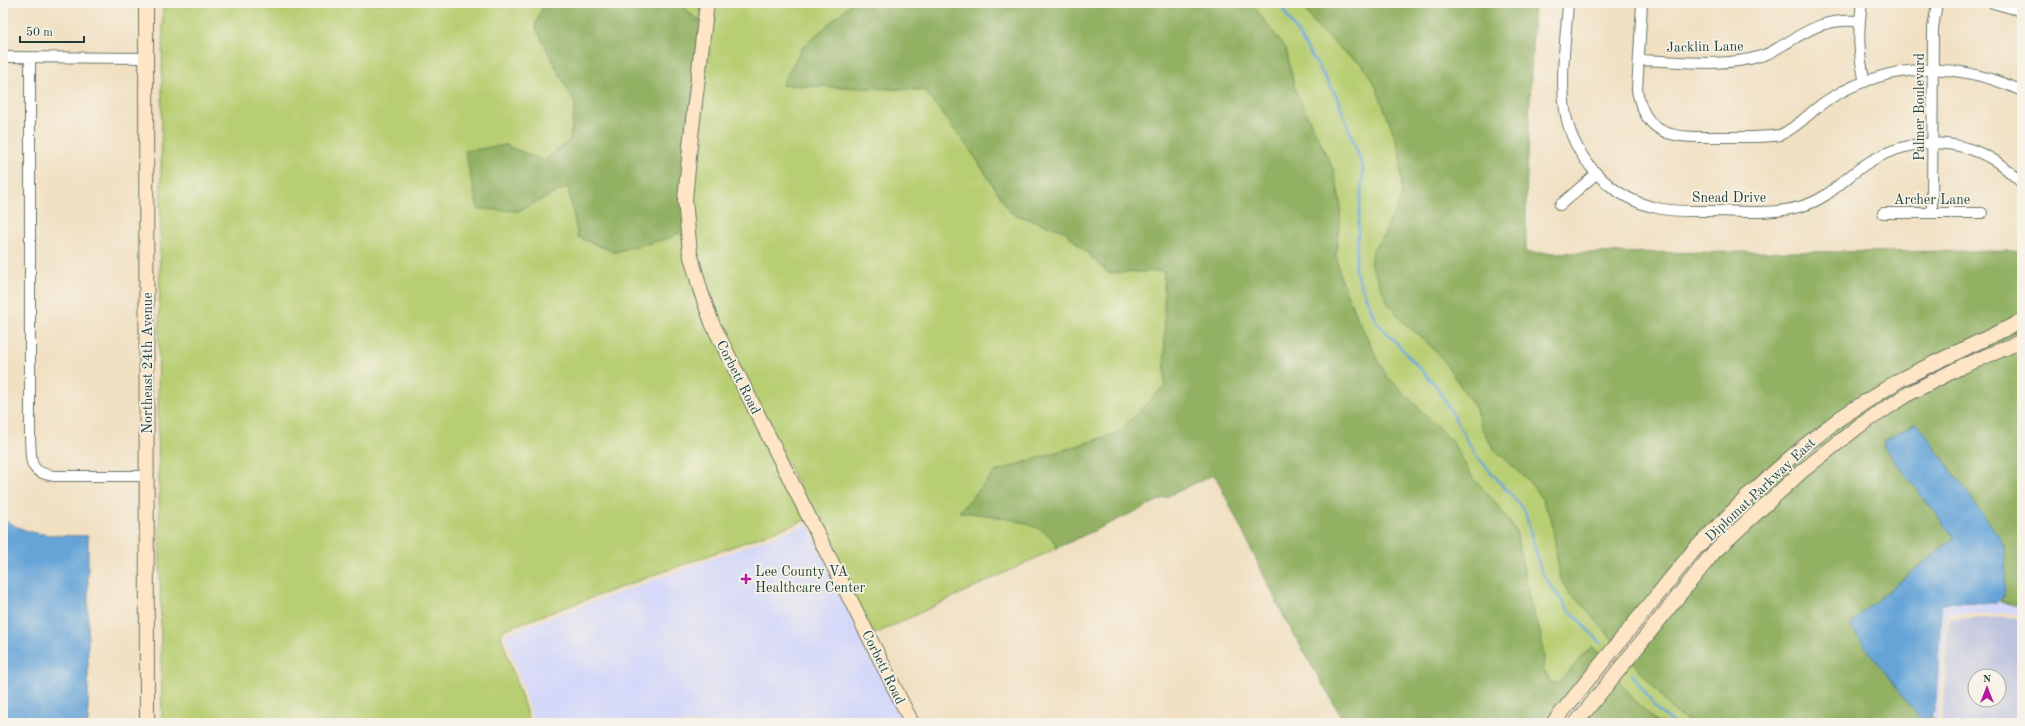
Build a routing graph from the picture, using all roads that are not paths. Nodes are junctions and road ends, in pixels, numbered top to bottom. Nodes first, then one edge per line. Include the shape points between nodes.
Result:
1 (146, 3) edge
2 (707, 3) edge
3 (1568, 3) edge
4 (1642, 3) edge
5 (1862, 3) edge
6 (1937, 3) edge
7 (1993, 3) edge
8 (2022, 11) edge
9 (1859, 20) junction
10 (3, 57) edge
11 (30, 58) junction
12 (146, 58) junction
13 (1639, 60) junction
14 (1932, 68) junction
15 (1866, 82) junction
16 (2022, 91) edge
17 (1933, 142) junction
18 (1596, 174) junction
19 (2022, 183) edge
20 (1560, 206) dead end
21 (1932, 212) junction
22 (1883, 214) dead end
23 (1982, 214) dead end
24 (2022, 322) edge
25 (2022, 341) edge
26 (1917, 371) junction
27 (1924, 386) junction
28 (147, 476) junction
29 (1725, 519) junction
30 (1736, 530) junction
31 (147, 723) edge
32 (912, 723) edge
33 (1553, 723) edge
34 (1576, 723) edge

1 - 12 street, Northeast 24th Avenue
2 - 32 street, Corbett Road via 686,182 685,217 692,265 712,323
3 - 18 street, Snead Drive via 1564,70 1565,109 1578,148
4 - 13 street
5 - 9 street
6 - 14 street, Palmer Boulevard via 1933,28
7 - 8 street
9 - 13 street, Jacklin Lane via 1823,24 1771,52 1745,61
9 - 15 street via 1859,53
10 - 11 street
11 - 12 street
11 - 28 street via 30,439 33,466 41,474 54,476
12 - 28 street, Northeast 24th Avenue
13 - 15 street via 1637,90 1643,112 1656,128 1674,136 1684,137 1780,135 1797,125 1828,99
14 - 15 street via 1891,74
14 - 16 street via 1989,77
14 - 17 street, Palmer Boulevard
17 - 18 street, Snead Drive via 1916,144 1887,153 1866,164 1836,190 1819,200 1798,208 1777,211 1678,211 1655,208 1619,192
17 - 19 street, Snead Drive via 1965,148 1992,159
17 - 21 street, Palmer Boulevard
18 - 20 street
21 - 22 street, Archer Lane
21 - 23 street, Archer Lane
24 - 26 street, Diplomat Parkway East
25 - 27 street, Diplomat Parkway East
26 - 27 street
26 - 29 street, Diplomat Parkway East via 1870,397 1840,418 1798,451
27 - 30 street, Diplomat Parkway East via 1884,409 1825,451
28 - 31 street, Northeast 24th Avenue
29 - 30 street
29 - 33 street, Diplomat Parkway East via 1694,550
30 - 34 street, Diplomat Parkway East via 1697,572

